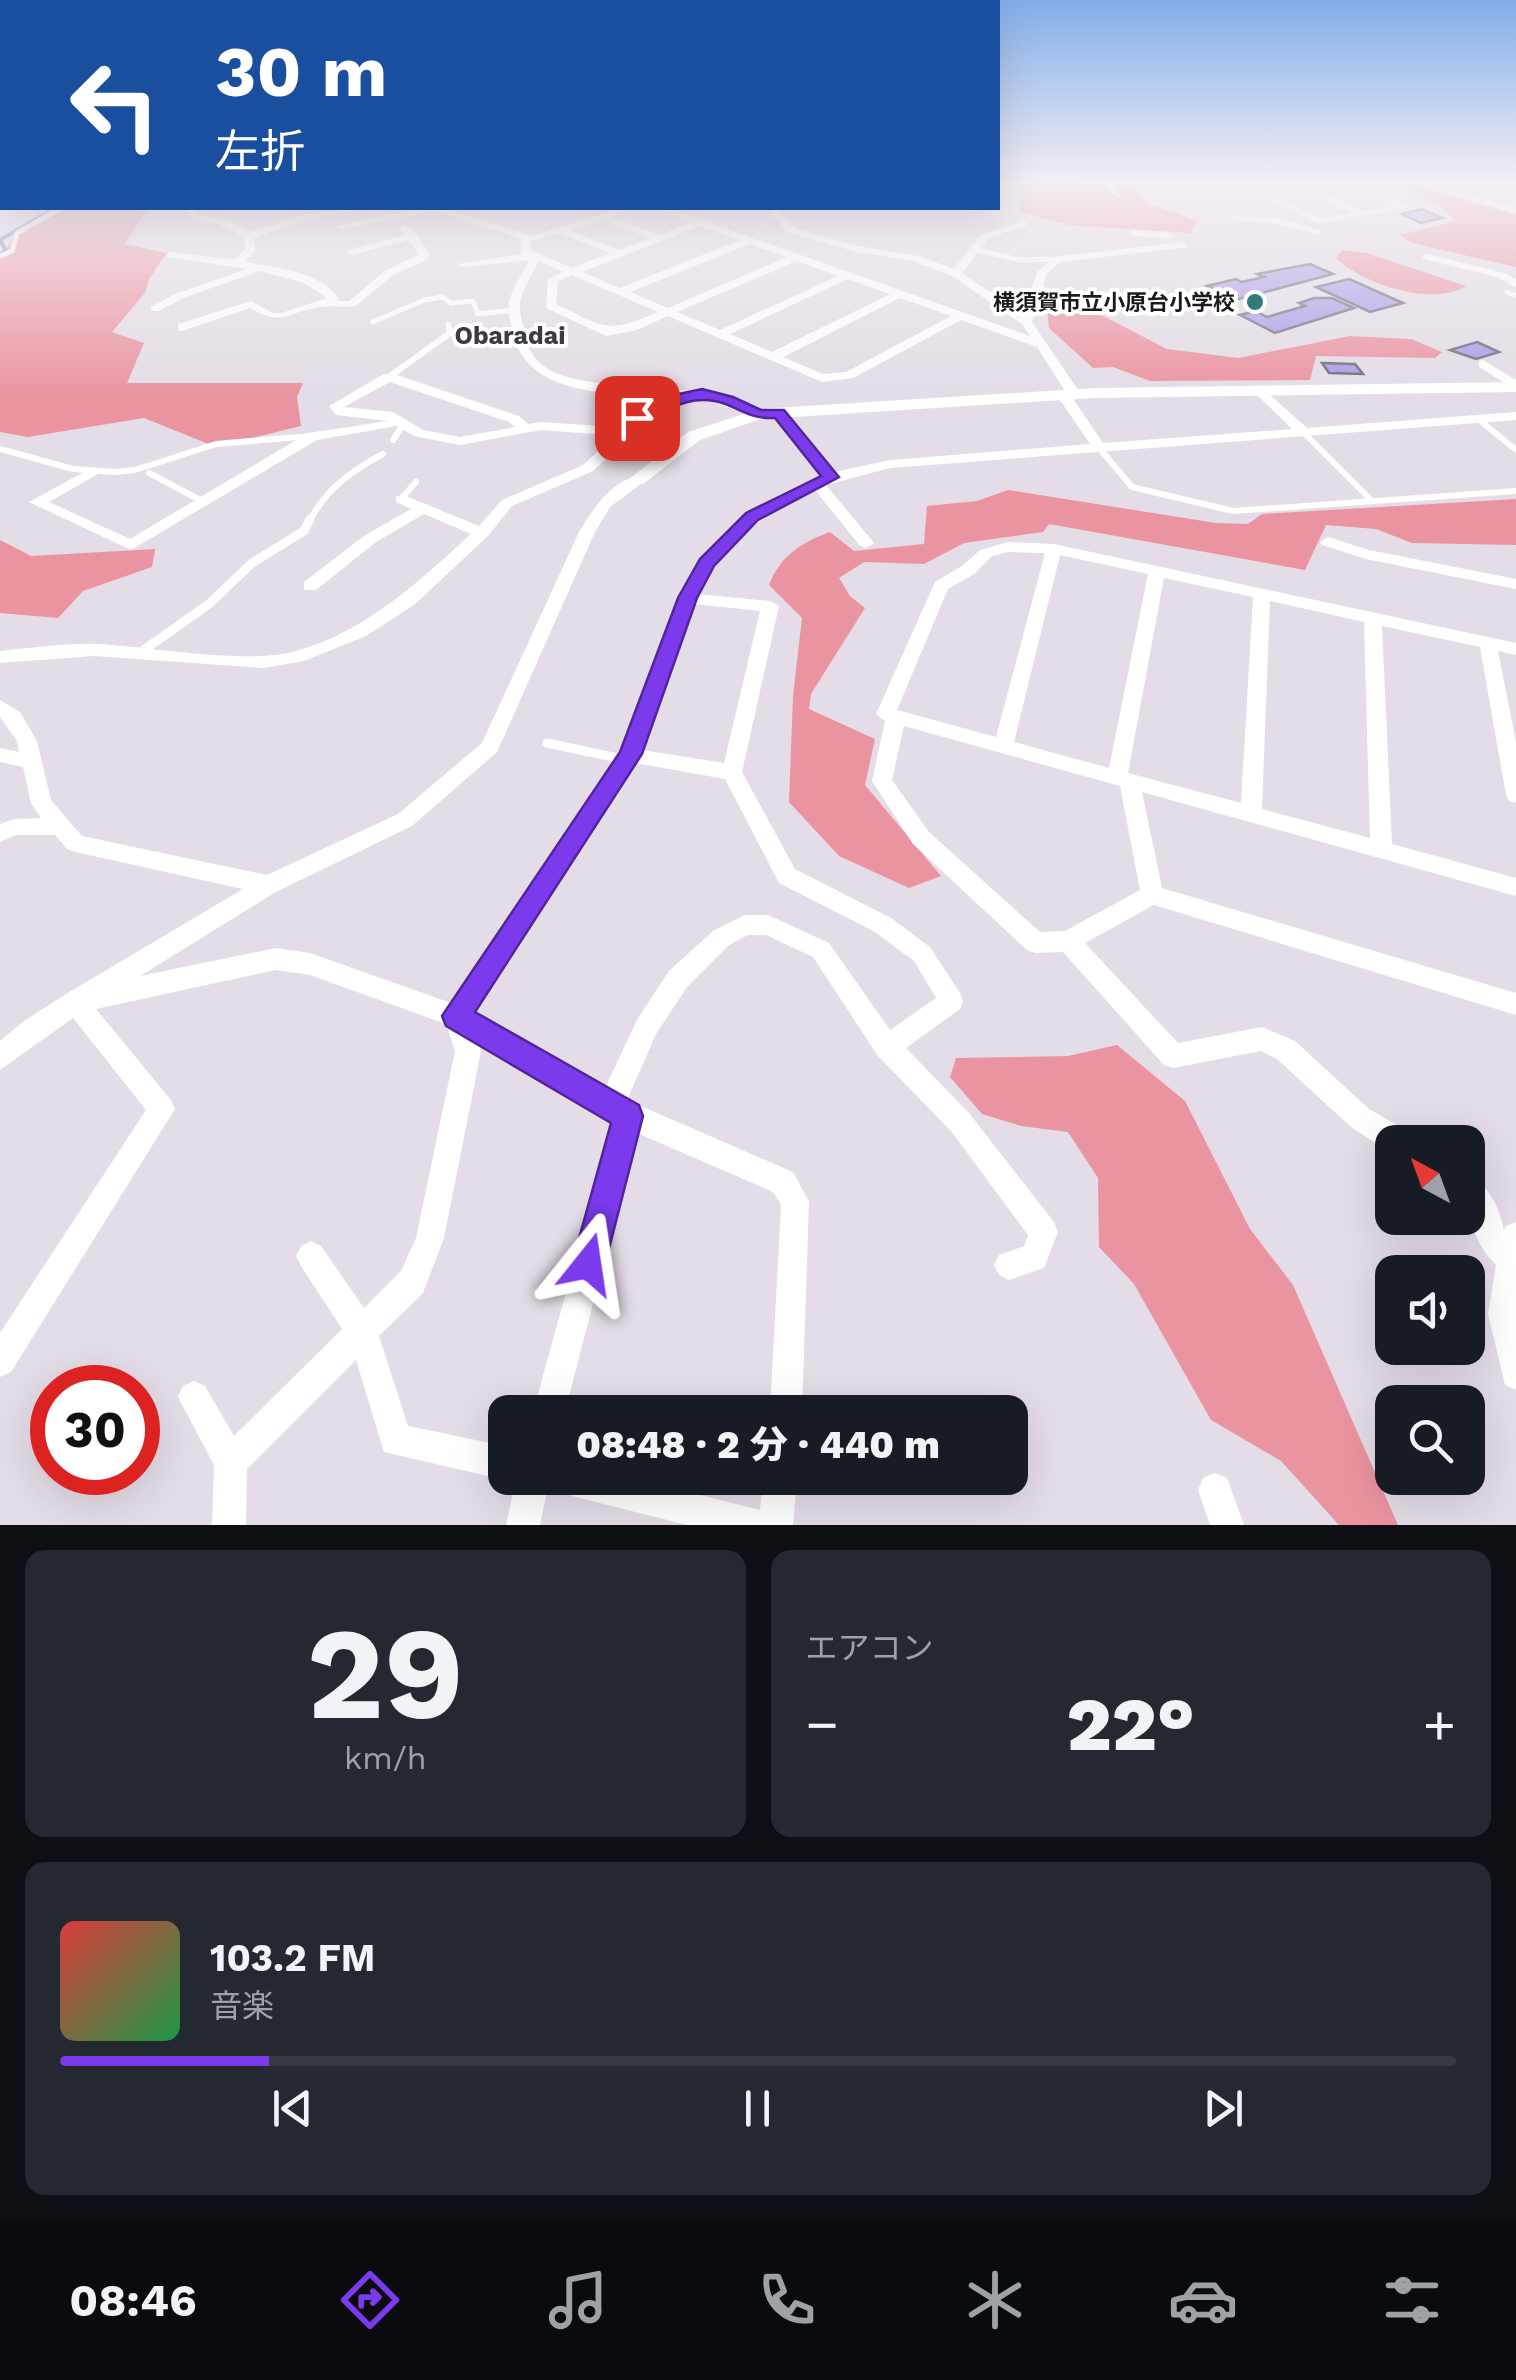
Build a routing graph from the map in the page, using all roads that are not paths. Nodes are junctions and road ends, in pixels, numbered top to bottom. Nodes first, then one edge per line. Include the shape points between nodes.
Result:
1 (248, 252) edge
2 (423, 252) edge
3 (526, 252) edge
4 (614, 252) edge
5 (623, 252) edge
6 (720, 252) edge
7 (784, 252) edge
8 (872, 252) edge
9 (974, 252) edge
10 (986, 252) edge
11 (1119, 252) edge
12 (618, 254) junction
13 (172, 255) dead end
14 (535, 256) junction
15 (797, 257) junction
16 (1427, 258) dead end
17 (1058, 259) junction
18 (501, 261) junction
19 (239, 262) junction
20 (464, 264) dead end
21 (256, 270) junction
22 (572, 272) junction
23 (505, 274) dead end
24 (956, 274) junction
25 (848, 275) junction
26 (1511, 288) edge
27 (620, 292) junction
28 (898, 294) junction
29 (1516, 296) edge
30 (329, 304) junction
31 (155, 309) dead end
32 (514, 310) junction
33 (667, 312) junction
34 (960, 316) junction
35 (373, 322) dead end
36 (1026, 322) junction
37 (448, 324) dead end
38 (182, 327) dead end
39 (719, 335) junction
40 (1042, 345) junction
41 (771, 358) junction
42 (1483, 364) dead end
43 (389, 377) junction
44 (1516, 387) edge
45 (1260, 390) junction
46 (702, 394) junction
47 (1068, 394) junction
48 (779, 413) junction
49 (759, 414) junction
50 (1516, 416) edge
51 (1478, 419) junction
52 (404, 423) junction
53 (525, 428) junction
54 (616, 431) junction
55 (1304, 433) junction
56 (312, 436) junction
57 (393, 440) dead end
58 (0, 449) edge
59 (1100, 449) junction
60 (1516, 450) edge
61 (383, 454) dead end
62 (93, 473) junction
63 (150, 473) dead end
64 (637, 480) joint
65 (824, 480) junction
66 (416, 482) dead end
67 (1516, 491) edge
68 (401, 499) joint
69 (1370, 500) junction
70 (204, 502) junction
71 (423, 508) junction
72 (482, 533) junction
73 (1328, 542) dead end
74 (866, 543) dead end
75 (1054, 549) junction
76 (1157, 572) junction
77 (1516, 584) edge
78 (310, 586) dead end
79 (1262, 594) junction
80 (688, 598) junction
81 (1373, 619) junction
82 (1488, 644) junction
83 (1516, 649) edge
84 (138, 654) junction
85 (0, 657) edge
86 (0, 707) edge
87 (896, 716) junction
88 (547, 743) dead end
89 (1004, 746) junction
90 (0, 755) edge
91 (629, 757) junction
92 (34, 762) junction
93 (732, 772) junction
94 (1124, 781) junction
95 (1516, 796) edge
96 (1250, 815) junction
97 (57, 826) junction
98 (0, 833) edge
99 (1381, 851) junction
100 (268, 885) junction
101 (1516, 886) edge
102 (1152, 895) junction
103 (1068, 941) junction
104 (74, 1002) junction
105 (1516, 1004) edge
106 (456, 1016) junction
107 (888, 1047) junction
108 (0, 1058) edge
109 (620, 1110) junction
110 (1375, 1127) edge
111 (1485, 1212) edge
112 (1514, 1248) edge
113 (311, 1256) dead end
114 (1009, 1265) dead end
115 (363, 1333) junction
116 (0, 1361) edge
117 (1516, 1374) edge
118 (553, 1395) edge
119 (787, 1395) edge
120 (194, 1397) dead end
121 (488, 1459) edge
122 (231, 1462) junction
123 (1214, 1490) dead end
124 (529, 1495) edge
125 (636, 1495) edge
126 (779, 1495) edge
127 (229, 1525) edge
128 (524, 1525) edge
129 (755, 1525) edge
130 (776, 1525) edge
131 (1227, 1525) edge

1 - 19 street
2 - 30 street via 352,304
3 - 14 street
4 - 12 street
5 - 12 street
6 - 27 street
7 - 15 street
8 - 24 street via 915,258
9 - 24 street
10 - 17 lane
11 - 17 street
12 - 22 street
13 - 19 street
14 - 18 street
14 - 22 street
14 - 32 street via 514,290
15 - 25 street
15 - 33 street
16 - 26 street via 1501,275
17 - 36 street via 1042,272
18 - 20 street
18 - 23 street
19 - 21 street
21 - 30 street via 304,277 332,293
21 - 31 street
22 - 27 street
22 - 33 street via 553,280 550,306 606,332
24 - 36 street
25 - 28 street
25 - 39 street
26 - 29 lane
27 - 33 street
28 - 34 street
28 - 41 street
30 - 38 street via 271,316 250,304
32 - 35 lane via 478,314 473,301 450,303 443,297
32 - 46 street via 528,360 560,379
33 - 39 street
34 - 40 street
34 - 41 street via 849,375 822,378
36 - 40 street
37 - 43 lane via 450,333
39 - 41 street
40 - 47 street
42 - 44 street
43 - 52 street via 336,406
43 - 53 street
44 - 45 street
45 - 47 street
45 - 55 street
46 - 49 street
46 - 54 street via 659,406
47 - 48 street
47 - 59 street
48 - 49 street
48 - 65 street
49 - 64 street via 694,436
50 - 51 street
51 - 55 street
51 - 60 lane
52 - 53 street via 460,441
52 - 56 street
52 - 57 lane
53 - 54 street
54 - 72 street via 588,468 507,503
55 - 59 street
55 - 69 lane
56 - 62 lane via 216,444 135,470
56 - 70 street
58 - 62 lane
59 - 65 street via 890,464
59 - 69 lane via 1132,487 1233,511
61 - 84 lane via 351,471 318,502 304,531 252,563 209,604
62 - 70 street via 37,502 131,544
63 - 70 lane
64 - 100 street via 604,504 587,532 490,747 405,820
65 - 74 street
65 - 80 street via 752,516 706,563
66 - 68 lane
67 - 69 lane
68 - 71 street
71 - 72 street
71 - 78 street
72 - 84 street via 408,601 360,632 298,657 264,662
73 - 77 street
75 - 76 street
75 - 87 street via 1008,546 986,552 941,586 886,714
75 - 89 street
76 - 79 street
76 - 94 street
79 - 81 street
79 - 96 street
80 - 91 street
80 - 93 street via 770,606
81 - 82 street
81 - 99 street
82 - 83 street
82 - 95 street
84 - 85 street
86 - 92 street via 13,717
87 - 89 street
87 - 103 street via 882,781 921,838 1035,943
88 - 91 lane
89 - 94 street
90 - 92 street
91 - 93 street
91 - 106 street
92 - 97 street via 41,803
93 - 107 street via 787,876 883,924 922,954 952,1001
94 - 96 street
94 - 102 street
96 - 99 street
97 - 98 street
97 - 100 street via 75,843
99 - 101 street
100 - 104 street
102 - 103 street
102 - 105 street
103 - 110 street via 1173,1056 1262,1039 1286,1050
104 - 106 street via 276,959 310,964
104 - 108 street
104 - 116 street via 162,1109
106 - 109 street
106 - 115 street via 468,1051 430,1238 412,1282
107 - 109 street via 821,950 768,924 745,924 678,979 648,1026
107 - 114 street via 960,1122 1044,1232 1034,1258
109 - 118 street
109 - 119 street via 784,1182 794,1202
111 - 112 street via 1491,1240
112 - 117 street via 1503,1314
113 - 115 street
115 - 121 street via 396,1440
115 - 122 street
120 - 122 street
122 - 127 street
123 - 131 street
124 - 128 street
125 - 129 street
126 - 130 street

